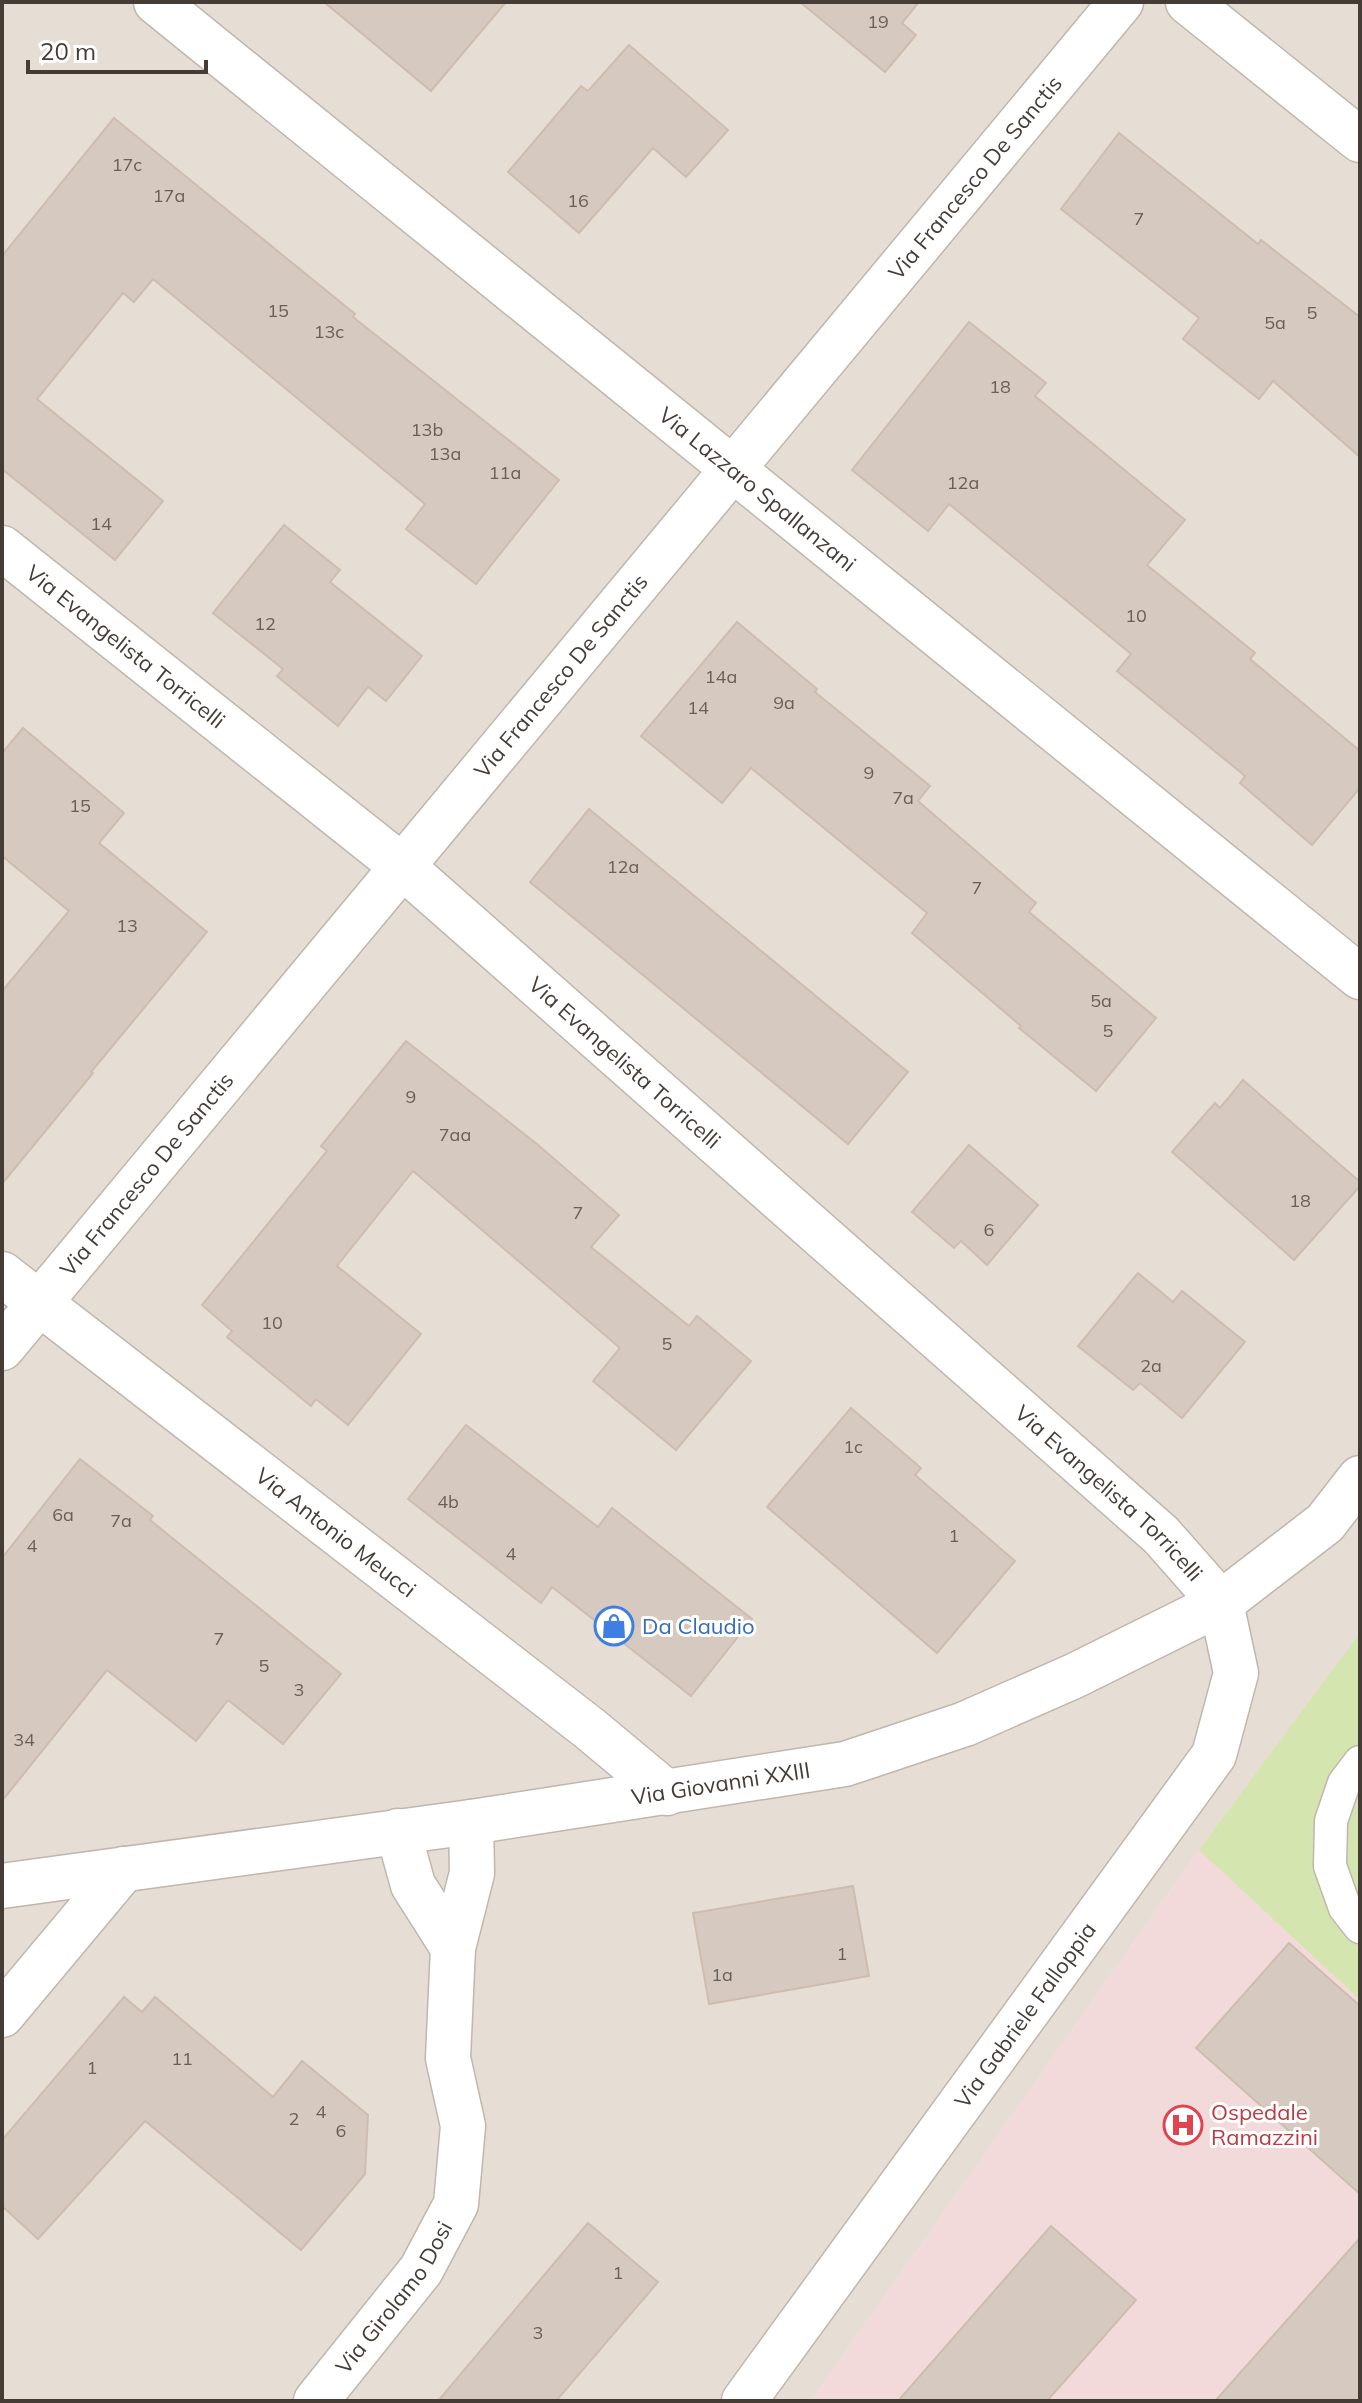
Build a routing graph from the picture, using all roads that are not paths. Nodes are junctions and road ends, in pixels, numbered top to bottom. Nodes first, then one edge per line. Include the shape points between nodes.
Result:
1 (156, 2) edge
2 (1121, 2) edge
3 (1188, 2) edge
4 (1360, 140) edge
5 (733, 468) junction
6 (2, 548) edge
7 (403, 867) junction
8 (1360, 977) edge
9 (2, 1274) edge
10 (39, 1304) junction
11 (2, 1348) edge
12 (1360, 1478) edge
13 (1221, 1603) junction
14 (1360, 1762) edge
15 (667, 1793) junction
16 (471, 1822) junction
17 (398, 1831) junction
18 (124, 1869) junction
19 (2, 1886) edge
20 (1360, 1927) edge
21 (453, 1948) junction
22 (2, 2015) edge
23 (316, 2401) edge
24 (744, 2401) edge

1 - 5 street, Via Lazzaro Spallanzani
2 - 5 street, Via Francesco De Sanctis
3 - 4 street
5 - 7 street, Via Francesco De Sanctis
5 - 8 street, Via Lazzaro Spallanzani
6 - 7 street, Via Evangelista Torricelli
7 - 10 street, Via Francesco De Sanctis
7 - 13 street, Via Evangelista Torricelli via 1161,1535
9 - 10 street, Via Antonio Meucci
10 - 11 street, Via Francesco De Sanctis
10 - 15 street, Via Antonio Meucci
12 - 13 street, Via Giovanni XXIII via 1325,1523
13 - 15 street, Via Giovanni XXIII via 1074,1676 950,1729 845,1764
13 - 24 street, Via Gabriele Falloppia via 1236,1673 1214,1755
14 - 20 lane via 1344,1783 1331,1821 1318,1831 1345,1908
15 - 16 street, Via Giovanni XXIII
16 - 17 street, Via Giovanni XXIII
16 - 21 street, Via Girolamo Dosi via 472,1873
17 - 18 street, Via Giovanni XXIII
17 - 21 street via 413,1885
18 - 19 street, Via Giovanni XXIII
18 - 22 street
21 - 23 street, Via Girolamo Dosi via 448,2058 463,2126 456,2204 421,2270

